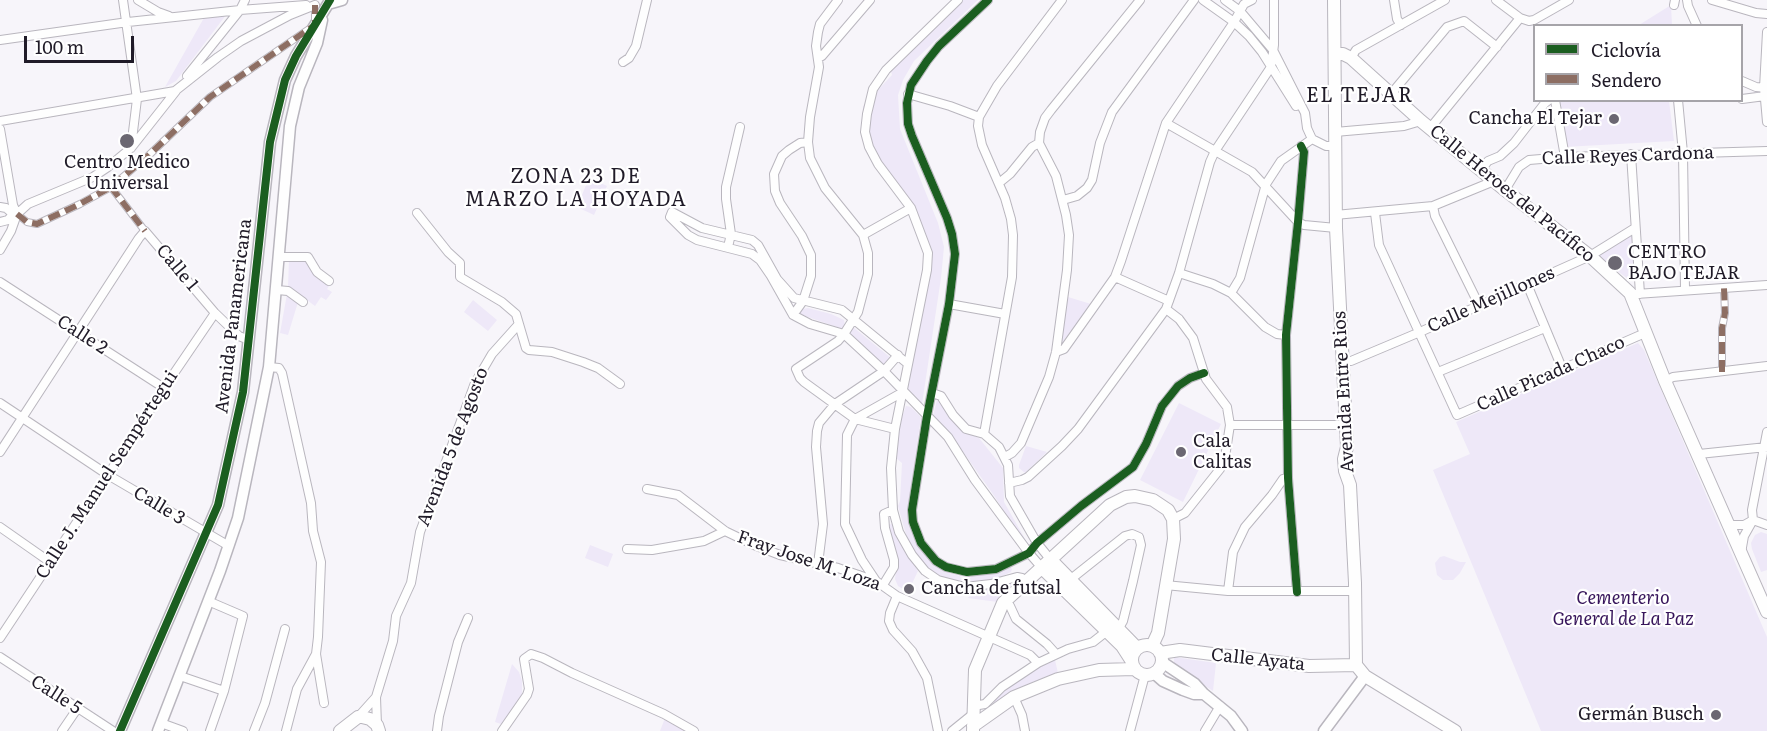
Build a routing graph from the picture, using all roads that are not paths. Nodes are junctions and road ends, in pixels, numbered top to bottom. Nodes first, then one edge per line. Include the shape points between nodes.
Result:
1 (123, 0) edge
2 (138, 0) edge
3 (237, 0) edge
4 (245, 0) edge
5 (254, 0) edge
6 (304, 0) edge
7 (342, 0) edge
8 (647, 0) edge
9 (838, 0) edge
10 (870, 0) edge
11 (958, 0) edge
12 (988, 0) edge
13 (1062, 0) edge
14 (1140, 0) edge
15 (1194, 0) edge
16 (1203, 0) edge
17 (1225, 0) edge
18 (1252, 0) edge
19 (1274, 0) edge
20 (1334, 0) edge
21 (1394, 0) edge
22 (1445, 0) edge
23 (1496, 0) edge
24 (1569, 0) edge
25 (1688, 0) edge
26 (1712, 0) edge
27 (329, 2) edge
28 (315, 5) junction
29 (240, 10) junction
30 (1240, 11) junction
31 (1767, 14) edge
32 (172, 18) junction
33 (1520, 18) junction
34 (128, 22) junction
35 (1234, 22) junction
36 (315, 24) junction
37 (1696, 24) edge
38 (1401, 25) junction
39 (1767, 32) edge
40 (0, 40) edge
41 (1497, 47) junction
42 (1273, 50) junction
43 (1335, 54) junction
44 (818, 58) junction
45 (1351, 58) junction
46 (623, 62) dead end
47 (1271, 67) junction
48 (1743, 82) edge
49 (175, 91) junction
50 (1765, 91) edge
51 (908, 94) junction
52 (1391, 94) junction
53 (137, 99) junction
54 (1743, 99) edge
55 (1547, 102) edge
56 (1555, 102) edge
57 (1678, 102) edge
58 (979, 117) junction
59 (1308, 120) junction
60 (0, 121) edge
61 (1767, 122) edge
62 (1166, 123) junction
63 (1426, 124) junction
64 (740, 127) dead end
65 (0, 129) edge
66 (1335, 132) junction
67 (1312, 139) junction
68 (808, 142) junction
69 (1039, 143) junction
70 (1301, 146) junction
71 (1335, 146) junction
72 (131, 148) junction
73 (1215, 151) junction
74 (1767, 151) edge
75 (1683, 153) junction
76 (1631, 154) junction
77 (1565, 157) junction
78 (1481, 170) junction
79 (1494, 181) junction
80 (999, 183) junction
81 (1266, 184) junction
82 (111, 188) junction
83 (1505, 190) junction
84 (1063, 200) junction
85 (1433, 206) junction
86 (0, 207) edge
87 (911, 208) junction
88 (417, 213) dead end
89 (1375, 213) junction
90 (15, 214) junction
91 (0, 222) edge
92 (1298, 222) junction
93 (1336, 222) junction
94 (1635, 228) junction
95 (145, 231) junction
96 (731, 234) junction
97 (863, 235) junction
98 (728, 247) junction
99 (0, 250) edge
100 (1590, 256) junction
101 (280, 257) junction
102 (1179, 273) junction
103 (1114, 277) junction
104 (329, 281) dead end
105 (0, 282) edge
106 (1527, 284) junction
107 (1767, 285) edge
108 (1722, 289) junction
109 (277, 290) junction
110 (1685, 290) junction
111 (1231, 293) junction
112 (1635, 294) junction
113 (804, 301) junction
114 (303, 302) dead end
115 (949, 304) junction
116 (1167, 305) junction
117 (1479, 305) junction
118 (215, 313) junction
119 (1005, 314) junction
120 (793, 315) junction
121 (855, 319) junction
122 (518, 325) junction
123 (1545, 328) junction
124 (79, 332) junction
125 (1420, 332) junction
126 (1646, 333) junction
127 (844, 334) junction
128 (1286, 335) junction
129 (249, 340) junction
130 (1056, 352) junction
131 (898, 356) junction
132 (1343, 361) junction
133 (908, 364) junction
134 (1767, 366) edge
135 (269, 367) junction
136 (1562, 368) junction
137 (884, 371) junction
138 (1438, 372) junction
139 (1722, 372) junction
140 (1204, 373) junction
141 (1665, 381) junction
142 (620, 384) dead end
143 (164, 388) junction
144 (903, 392) junction
145 (932, 393) junction
146 (0, 403) edge
147 (835, 404) junction
148 (927, 416) junction
149 (23, 418) junction
150 (855, 419) junction
151 (1346, 424) junction
152 (1230, 425) junction
153 (1288, 425) junction
154 (895, 429) junction
155 (1767, 432) edge
156 (984, 434) junction
157 (1766, 448) edge
158 (0, 452) edge
159 (1699, 454) junction
160 (1005, 457) junction
161 (108, 476) junction
162 (1288, 478) junction
163 (1009, 483) junction
164 (647, 489) dead end
165 (893, 510) junction
166 (1173, 519) junction
167 (1753, 520) junction
168 (1730, 525) junction
169 (1767, 525) edge
170 (0, 527) edge
171 (725, 531) junction
172 (206, 534) junction
173 (1037, 543) junction
174 (229, 546) junction
175 (627, 549) dead end
176 (1029, 553) junction
177 (1741, 554) junction
178 (50, 562) junction
179 (818, 564) junction
180 (1046, 564) junction
181 (967, 572) junction
182 (1071, 579) junction
183 (1028, 582) junction
184 (879, 583) junction
185 (1165, 585) junction
186 (965, 587) junction
187 (1228, 591) junction
188 (1355, 591) junction
189 (1297, 592) junction
190 (897, 596) junction
191 (208, 601) junction
192 (1003, 603) junction
193 (1767, 612) edge
194 (468, 618) dead end
195 (285, 628) dead end
196 (1113, 629) junction
197 (987, 636) junction
198 (0, 638) edge
199 (1137, 648) junction
200 (1158, 653) junction
201 (316, 654) junction
202 (1056, 654) junction
203 (0, 657) edge
204 (1038, 663) junction
205 (1356, 665) junction
206 (1141, 670) junction
207 (180, 676) junction
208 (1365, 676) junction
209 (224, 692) junction
210 (1204, 694) junction
211 (376, 697) junction
212 (1014, 697) junction
213 (324, 703) dead end
214 (1220, 706) junction
215 (77, 709) junction
216 (358, 717) junction
217 (973, 719) edge
218 (160, 727) edge
219 (378, 728) edge
220 (62, 731) edge
221 (113, 731) edge
222 (120, 731) edge
223 (183, 731) edge
224 (210, 731) edge
225 (254, 731) edge
226 (286, 731) edge
227 (340, 731) edge
228 (437, 731) edge
229 (502, 731) edge
230 (694, 731) edge
231 (938, 731) edge
232 (952, 731) edge
233 (1025, 731) edge
234 (1130, 731) edge
235 (1205, 731) edge
236 (1242, 731) edge
237 (1324, 731) edge
238 (1455, 731) edge

1 - 34 street
2 - 32 street
3 - 29 street
4 - 29 street
5 - 29 street
6 - 28 street
7 - 27 street
8 - 46 street via 636,46
9 - 44 street via 820,24
10 - 44 street
11 - 87 street via 886,70 870,99 865,132 868,147
12 - 51 street via 939,46 916,75
13 - 58 street via 997,86
14 - 69 street via 1045,118
15 - 84 street via 1112,112 1087,188
16 - 35 street
17 - 30 street
18 - 30 street
19 - 42 street
20 - 43 main road, Avenida Entre Rios
21 - 38 street
22 - 38 street
23 - 33 street
24 - 33 street via 1534,20
25 - 37 street
26 - 31 street
27 - 28 street
27 - 36 street, Avenida Panamericana
27 - 101 street, Avenida Panamericana via 299,87 290,126
28 - 29 street
28 - 36 street
28 - 49 street via 241,42
29 - 32 street
29 - 49 street
30 - 35 street
30 - 42 street
32 - 34 street
33 - 41 street
34 - 40 street
34 - 53 street
35 - 47 street
35 - 62 street
36 - 82 street via 210,97
36 - 129 street, Avenida Panamericana via 285,80 270,142
38 - 45 street via 1356,50
39 - 50 street
41 - 52 street via 1464,21 1447,27
41 - 63 street
42 - 47 street
42 - 59 street
43 - 45 main road, Calle Heroes del Pacífico
43 - 66 main road, Avenida Entre Rios
44 - 68 street
45 - 52 main road, Calle Heroes del Pacífico
47 - 59 street
47 - 73 street
48 - 50 street
49 - 53 street
49 - 72 street
50 - 54 street
50 - 61 street
51 - 58 street
51 - 115 street via 908,124 947,218 954,246
52 - 63 main road, Calle Heroes del Pacífico
53 - 60 street
53 - 72 street
55 - 78 street via 1510,147
56 - 77 street
57 - 75 street
58 - 80 street via 981,145
59 - 67 street
62 - 73 street
62 - 103 street
63 - 66 street
63 - 78 main road, Calle Heroes del Pacífico
64 - 96 street via 726,187
65 - 90 street
66 - 71 main road, Avenida Entre Rios
67 - 70 street
67 - 71 street
68 - 97 street via 817,177
68 - 113 street via 795,145 782,156 773,183 780,203 811,255 811,276
69 - 80 street
69 - 84 street
70 - 81 street via 1281,161
70 - 92 street via 1304,152
71 - 93 main road, Avenida Entre Rios
72 - 90 street via 93,177 28,204
73 - 81 street
73 - 102 street
74 - 75 street, Calle Reyes Cardona
75 - 76 street, Calle Reyes Cardona
75 - 110 street
76 - 77 street, Calle Reyes Cardona
76 - 94 street
77 - 83 street, Calle Reyes Cardona via 1529,160 1519,167
78 - 79 main road, Calle Heroes del Pacífico
79 - 83 main road, Calle Heroes del Pacífico
79 - 85 street
80 - 119 street via 1013,235
81 - 92 street
81 - 111 street via 1240,278
82 - 90 street via 37,224
82 - 95 street, Calle 1
83 - 100 main road, Calle Heroes del Pacífico
84 - 130 street via 1069,252
85 - 89 street
85 - 117 street
86 - 90 street
87 - 97 street
87 - 133 street via 926,244 928,261
88 - 122 street via 460,263 460,277 513,310
89 - 93 street
89 - 125 street via 1379,245
90 - 91 street
90 - 99 street
92 - 93 street
92 - 128 street
93 - 132 main road, Avenida Entre Rios
94 - 100 street, Calle Mejillones
94 - 112 street
95 - 118 street, Calle 1
95 - 124 street
96 - 98 street
96 - 98 street via 702,228 672,212 670,217 697,240
96 - 113 street via 758,245 787,292
97 - 121 street via 868,274
98 - 120 street via 760,260
100 - 106 street, Calle Mejillones
100 - 112 main road, Calle Heroes del Pacífico
101 - 104 street via 308,257 317,272
101 - 109 street, Avenida Panamericana
102 - 111 street
102 - 116 street
103 - 116 street
103 - 130 street via 1064,349
105 - 124 street, Calle 2
106 - 117 street, Calle Mejillones
106 - 123 street
107 - 108 street
108 - 110 street
108 - 139 street
109 - 114 street via 288,291
109 - 135 street, Avenida Panamericana
110 - 112 street
111 - 128 street via 1265,327
112 - 126 main road
113 - 120 street
113 - 121 street via 830,305
115 - 119 street
115 - 145 street
116 - 140 street via 1192,338
116 - 163 street via 1070,438 1028,477
117 - 125 street, Calle Mejillones
118 - 129 street, Calle 1 via 239,336
118 - 143 street, Calle J. Manuel Sempértegui
119 - 156 street
120 - 127 street
121 - 127 street
121 - 131 street
122 - 142 street via 522,342 529,350 584,362
122 - 211 street, Avenida 5 de Agosto via 486,363 475,383 446,458 420,532 411,583 396,616 393,641
123 - 136 street
123 - 138 street
124 - 143 street, Calle 2
124 - 149 street
125 - 132 street, Calle Mejillones
125 - 138 street
126 - 136 street, Calle Picada Chaco
126 - 141 main road
127 - 137 street
127 - 147 street via 796,369 800,378
128 - 153 street
129 - 172 street, Avenida Panamericana via 229,459
130 - 160 street via 1021,443
131 - 133 street
131 - 137 street
132 - 151 main road, Avenida Entre Rios
133 - 144 street
134 - 139 street
135 - 174 street, Avenida Panamericana
135 - 201 street via 282,373 321,562
136 - 138 street, Calle Picada Chaco via 1457,415
137 - 144 street
137 - 147 street
139 - 141 street
140 - 152 street via 1227,407
140 - 173 street via 1178,386 1162,405 1133,467
141 - 159 main road
143 - 161 street, Calle J. Manuel Sempértegui
144 - 148 street
144 - 150 street
144 - 154 street
145 - 148 street
145 - 156 street via 940,396 966,429
146 - 149 street, Calle 3
147 - 150 street
147 - 179 street via 817,431 824,524
148 - 176 street via 948,437
148 - 181 street via 913,522 921,543 936,561
149 - 158 street
149 - 161 street, Calle 3
150 - 154 street
150 - 184 street via 845,451 844,524
151 - 153 street
151 - 188 main road, Avenida Entre Rios via 1345,465 1350,484
152 - 153 street
152 - 166 street via 1220,469 1185,513
153 - 162 street
154 - 165 street via 891,468
155 - 157 street
156 - 160 street
157 - 159 street
157 - 167 street
159 - 168 main road
160 - 163 street
161 - 172 street, Calle 3
161 - 178 street, Calle J. Manuel Sempértegui
162 - 187 street via 1280,482 1242,532 1233,552
162 - 189 street
163 - 173 street via 1010,496
164 - 171 street, Fray Jose M. Loza via 678,495
165 - 184 street via 884,514 894,567
165 - 186 street via 904,543 925,572
166 - 180 main road via 1168,510 1153,500 1126,497 1110,505
166 - 185 main road via 1174,539
167 - 168 street
167 - 169 street
167 - 177 street via 1744,536
168 - 177 main road
170 - 178 street
171 - 175 street via 704,541 652,550
171 - 179 street, Fray Jose M. Loza via 780,555
172 - 174 street, Calle 3
172 - 222 street, Avenida Panamericana
173 - 176 street
173 - 180 street
174 - 191 street, Avenida Panamericana
176 - 180 street
176 - 181 street via 996,569
177 - 193 main road
178 - 198 street, Calle J. Manuel Sempértegui
179 - 184 street, Fray Jose M. Loza
180 - 182 main road
180 - 183 main road
180 - 196 main road
181 - 186 street
182 - 196 main road
182 - 196 street via 1125,536 1139,537 1141,545 1123,621
183 - 186 street via 1017,577
183 - 192 main road
184 - 190 street, Fray Jose M. Loza
185 - 187 street
185 - 200 main road
187 - 189 street
188 - 189 street
188 - 205 main road, Avenida Entre Rios
190 - 197 street, Fray Jose M. Loza
190 - 231 street via 889,621 927,678
191 - 207 street, Avenida Panamericana
191 - 209 street via 243,616
192 - 197 main road
192 - 202 street
194 - 228 street via 458,642
195 - 225 street
196 - 199 main road
196 - 202 street via 1093,642
196 - 206 main road
197 - 204 street, Fray Jose M. Loza via 1030,655
197 - 217 main road via 975,670
199 - 200 main road, Calle Ayata via 1144,645
199 - 206 main road via 1133,653
200 - 205 main road, Calle Ayata via 1180,650 1309,666
200 - 206 main road via 1159,670
200 - 210 street
201 - 213 street
201 - 226 street via 297,689
202 - 204 street
203 - 215 street, Calle 5
204 - 217 street via 1002,687
205 - 208 main road
206 - 210 street via 1194,694
206 - 212 main road via 1081,673
206 - 234 street
207 - 209 street
207 - 218 street, Avenida Panamericana
208 - 237 street
208 - 238 main road
209 - 224 street
210 - 214 street
211 - 216 street, Avenida 5 de Agosto
211 - 219 street, Avenida 5 de Agosto
212 - 217 main road
212 - 233 street
214 - 235 street
214 - 236 street
215 - 220 street
215 - 221 street, Calle 5
216 - 219 main road via 370,719
216 - 227 main road
217 - 232 street
218 - 223 street
229 - 230 street via 527,696 524,659 531,654

